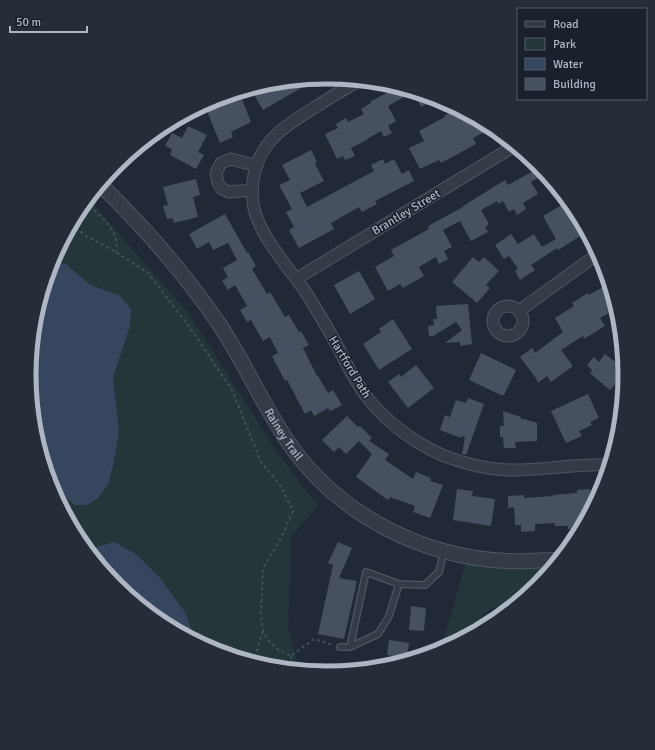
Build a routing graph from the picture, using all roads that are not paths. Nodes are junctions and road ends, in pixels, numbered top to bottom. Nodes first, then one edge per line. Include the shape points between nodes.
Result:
1 (352, 85) edge
2 (510, 148) edge
3 (257, 166) junction
4 (104, 188) edge
5 (252, 190) junction
6 (594, 257) edge
7 (296, 279) junction
8 (519, 311) dead end
9 (605, 464) edge
10 (444, 551) junction
11 (553, 559) edge
12 (399, 584) junction
13 (340, 647) road end
14 (350, 647) junction

1 - 3 street, Hartford Path via 287,124 267,145
2 - 7 street, Brantley Street
3 - 5 street, Hartford Path
3 - 5 street via 231,159 221,163 216,173 222,189 229,192
4 - 10 street, Rainey Trail via 156,244 203,302 240,358 280,429 317,477 361,514 412,541
5 - 7 street, Hartford Path via 257,218
6 - 8 street
7 - 9 street, Hartford Path via 370,401 421,444 460,461 506,470
10 - 11 street, Rainey Trail via 479,559
10 - 12 lane via 439,572 425,585
12 - 14 lane via 389,616 378,634
12 - 14 lane via 366,572
13 - 14 lane

